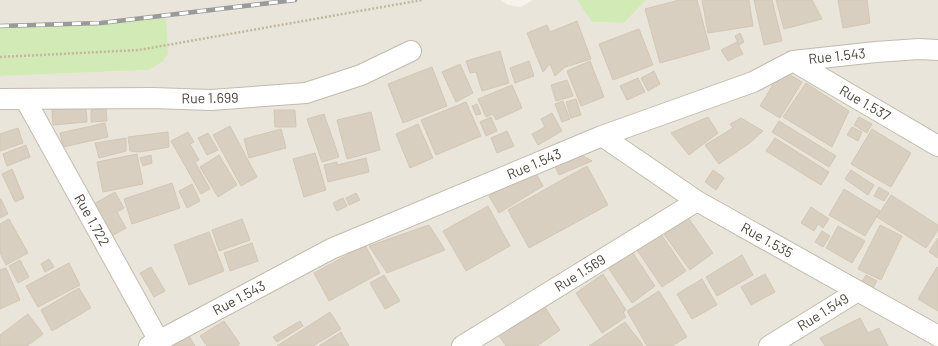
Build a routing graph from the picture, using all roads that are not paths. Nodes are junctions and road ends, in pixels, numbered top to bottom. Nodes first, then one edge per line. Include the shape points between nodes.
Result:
1 (938, 50) edge
2 (411, 51) dead end
3 (792, 61) junction
4 (25, 99) junction
5 (0, 100) edge
6 (602, 136) junction
7 (938, 146) edge
8 (697, 201) junction
9 (858, 291) junction
10 (938, 336) edge
11 (154, 343) edge
12 (462, 346) edge
13 (769, 346) edge

1 - 3 street, Rue 1.543 via 876,52
2 - 4 street, Rue 1.699 via 361,75 306,93 211,100
3 - 6 street, Rue 1.543 via 753,82
3 - 7 street, Rue 1.537
4 - 5 street, Rue 1.699
4 - 11 street, Rue 1.722
6 - 8 street, Rue 1.535
6 - 11 street, Rue 1.543 via 331,249
8 - 9 street, Rue 1.535
8 - 12 street, Rue 1.569
9 - 10 street, Rue 1.535
9 - 13 street, Rue 1.549

